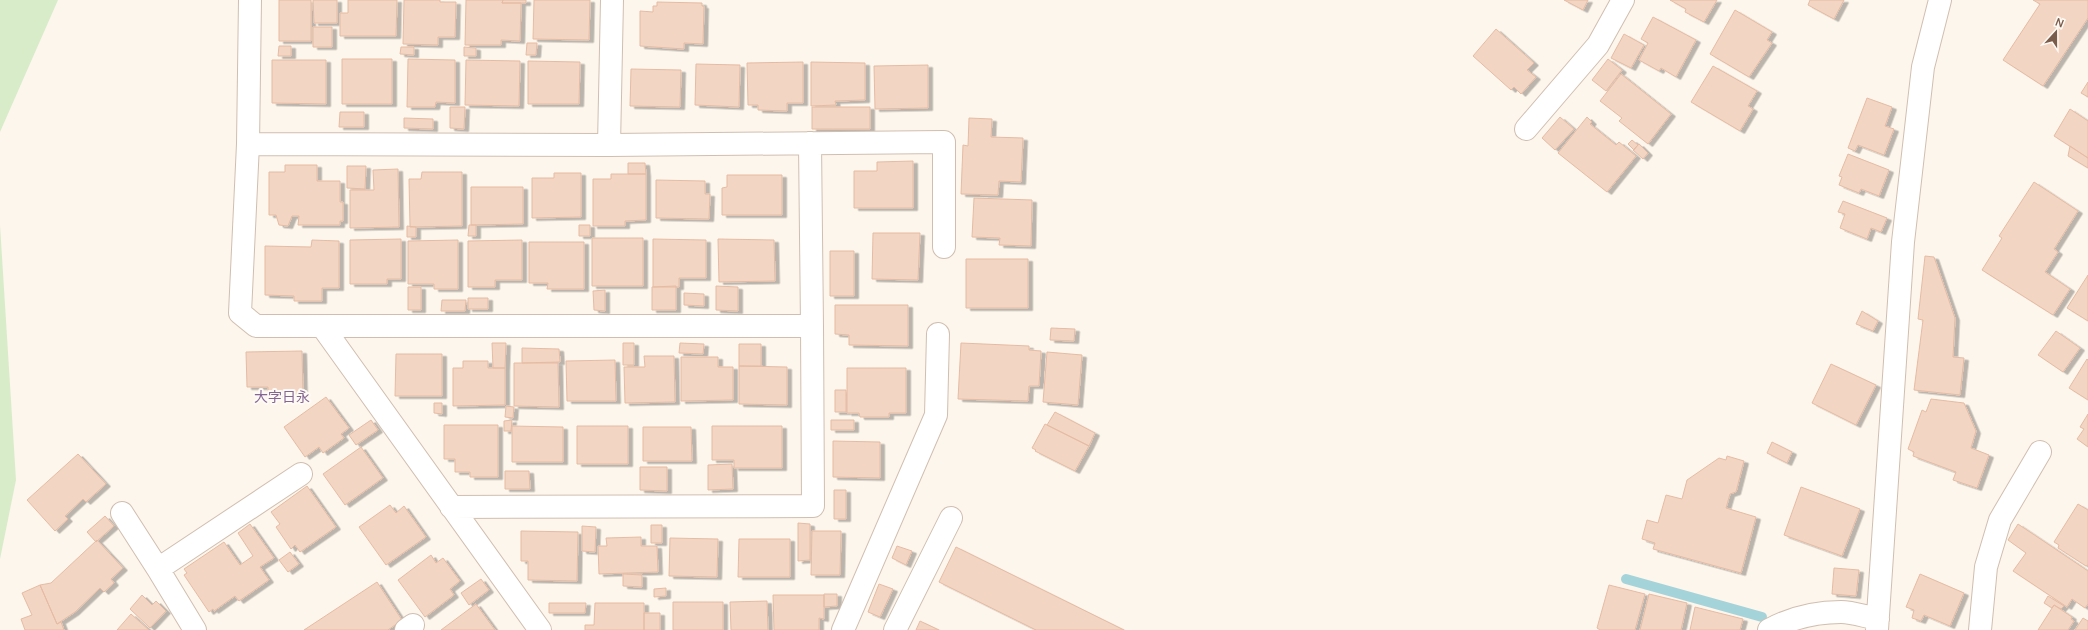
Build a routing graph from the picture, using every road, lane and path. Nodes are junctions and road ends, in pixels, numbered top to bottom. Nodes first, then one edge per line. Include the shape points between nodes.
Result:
1 (250, 0) edge
2 (612, 0) edge
3 (1623, 0) edge
4 (1940, 0) edge
5 (1526, 129) dead end
6 (810, 143) junction
7 (248, 144) junction
8 (609, 145) junction
9 (944, 247) dead end
10 (322, 326) junction
11 (812, 326) junction
12 (938, 334) dead end
13 (2040, 452) dead end
14 (301, 474) dead end
15 (451, 507) junction
16 (122, 513) dead end
17 (951, 518) dead end
18 (158, 569) junction
19 (1877, 625) edge
20 (195, 630) edge
21 (540, 630) edge
22 (843, 630) edge
23 (895, 630) edge
24 (1769, 630) edge
25 (1980, 630) edge

1 - 7 street
2 - 8 street
3 - 5 street via 1598,45
4 - 19 street via 1923,67 1903,242
6 - 8 street
6 - 9 street via 944,142
6 - 11 street
7 - 8 street
7 - 10 street via 240,313 256,326
10 - 11 street
10 - 15 street
11 - 15 street via 813,506
12 - 22 street via 936,415
13 - 25 street via 2000,520 1986,567
14 - 18 street
15 - 21 street
16 - 18 street
17 - 23 street
18 - 20 street
19 - 24 street via 1842,612 1797,618

